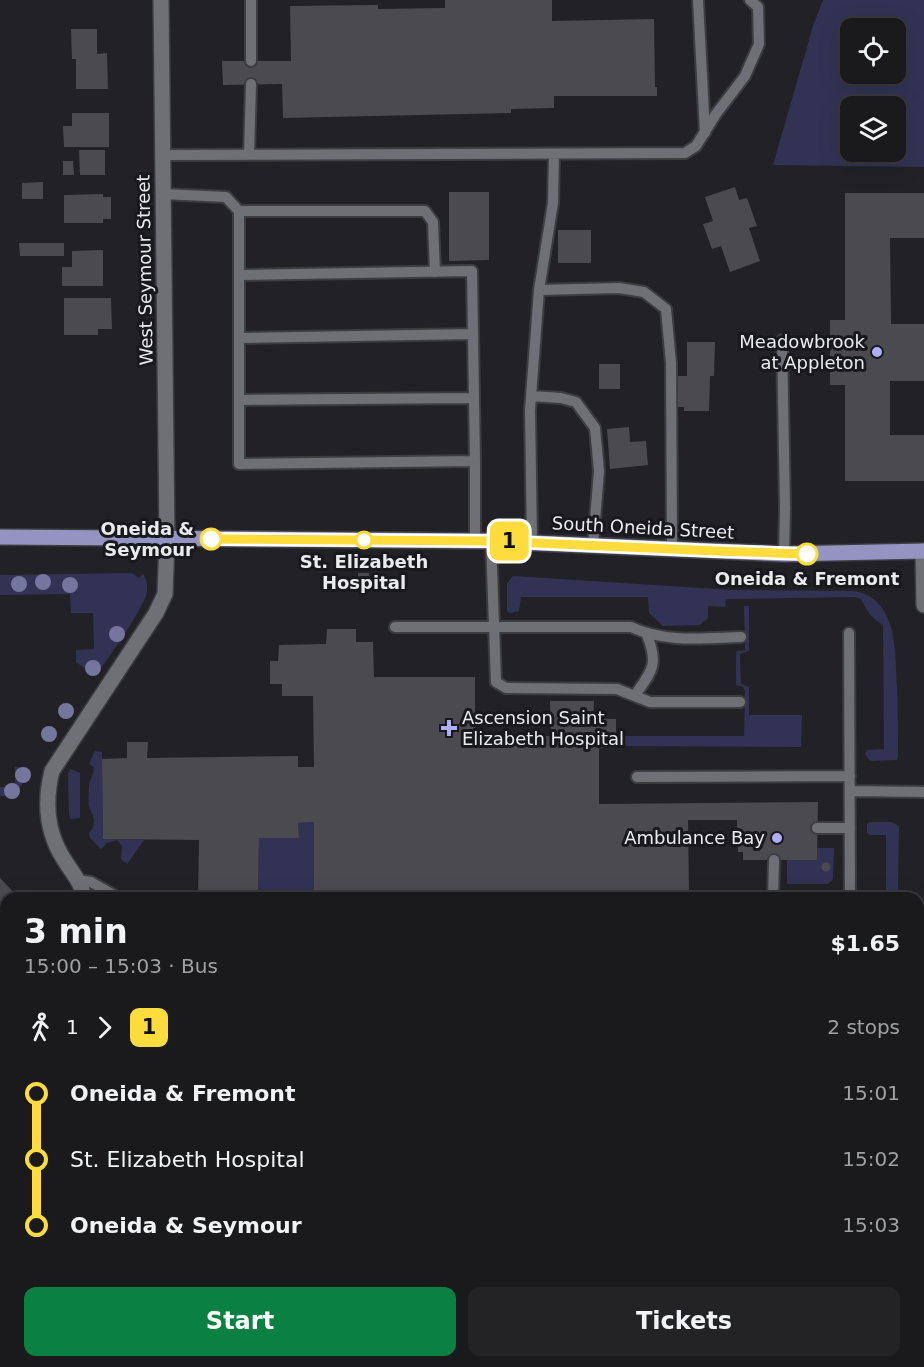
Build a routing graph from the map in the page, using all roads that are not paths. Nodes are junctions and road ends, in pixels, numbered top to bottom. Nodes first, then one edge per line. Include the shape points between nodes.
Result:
1 (161, 0) edge
2 (250, 0) edge
3 (698, 0) edge
4 (750, 0) edge
5 (251, 61) dead end
6 (251, 84) dead end
7 (705, 133) junction
8 (554, 154) junction
9 (163, 155) junction
10 (249, 155) junction
11 (163, 194) junction
12 (239, 211) junction
13 (435, 272) junction
14 (239, 275) junction
15 (539, 290) junction
16 (473, 334) junction
17 (239, 338) junction
18 (782, 340) dead end
19 (531, 396) junction
20 (474, 398) junction
21 (239, 400) junction
22 (475, 461) junction
23 (0, 537) edge
24 (167, 539) junction
25 (475, 541) junction
26 (491, 541) junction
27 (532, 542) junction
28 (593, 544) junction
29 (672, 549) junction
30 (924, 550) edge
31 (783, 554) junction
32 (924, 605) edge
33 (395, 627) dead end
34 (494, 627) junction
35 (849, 633) dead end
36 (647, 635) junction
37 (741, 638) dead end
38 (635, 695) junction
39 (740, 702) dead end
40 (850, 776) junction
41 (637, 777) dead end
42 (850, 791) junction
43 (924, 792) edge
44 (817, 828) dead end
45 (850, 828) junction
46 (774, 860) dead end
47 (78, 880) junction
48 (82, 892) edge
49 (108, 892) edge
50 (774, 892) edge
51 (850, 892) edge

1 - 9 street, West Seymour Street
2 - 5 lane
3 - 7 lane
4 - 7 lane via 758,7 759,44 745,76
6 - 10 lane
7 - 8 lane via 685,153
8 - 10 lane
8 - 15 lane via 553,203
9 - 10 lane
9 - 11 street, West Seymour Street
11 - 12 lane via 226,197
11 - 24 street, West Seymour Street
12 - 13 lane via 425,211 433,222
12 - 14 lane
13 - 14 lane
13 - 16 lane via 472,271
14 - 17 lane
15 - 19 lane
15 - 29 lane via 618,288 644,292 666,309
16 - 17 lane
16 - 20 lane
17 - 21 lane
18 - 31 lane
19 - 27 lane
19 - 28 lane via 576,402 595,428 599,471
20 - 21 lane
20 - 22 lane
21 - 22 lane via 239,464
22 - 25 lane
23 - 24 main road, South Oneida Street
24 - 25 main road, South Oneida Street
24 - 47 street, West Seymour Street via 165,594 156,613 52,771 47,790 54,843
25 - 26 main road, South Oneida Street
26 - 27 main road, South Oneida Street
26 - 34 lane
27 - 28 main road, South Oneida Street
28 - 29 main road, South Oneida Street
29 - 31 main road, South Oneida Street
30 - 31 main road, South Oneida Street
30 - 32 street
33 - 34 lane
34 - 36 lane via 631,627
34 - 38 lane via 496,682 506,688 617,689
35 - 40 lane
36 - 37 lane
36 - 38 lane via 652,648 652,671
38 - 39 lane via 650,702
40 - 41 lane
40 - 42 lane
42 - 43 lane
42 - 45 lane
44 - 45 lane
45 - 51 lane
46 - 50 lane
47 - 48 street, West Seymour Street
47 - 49 lane

